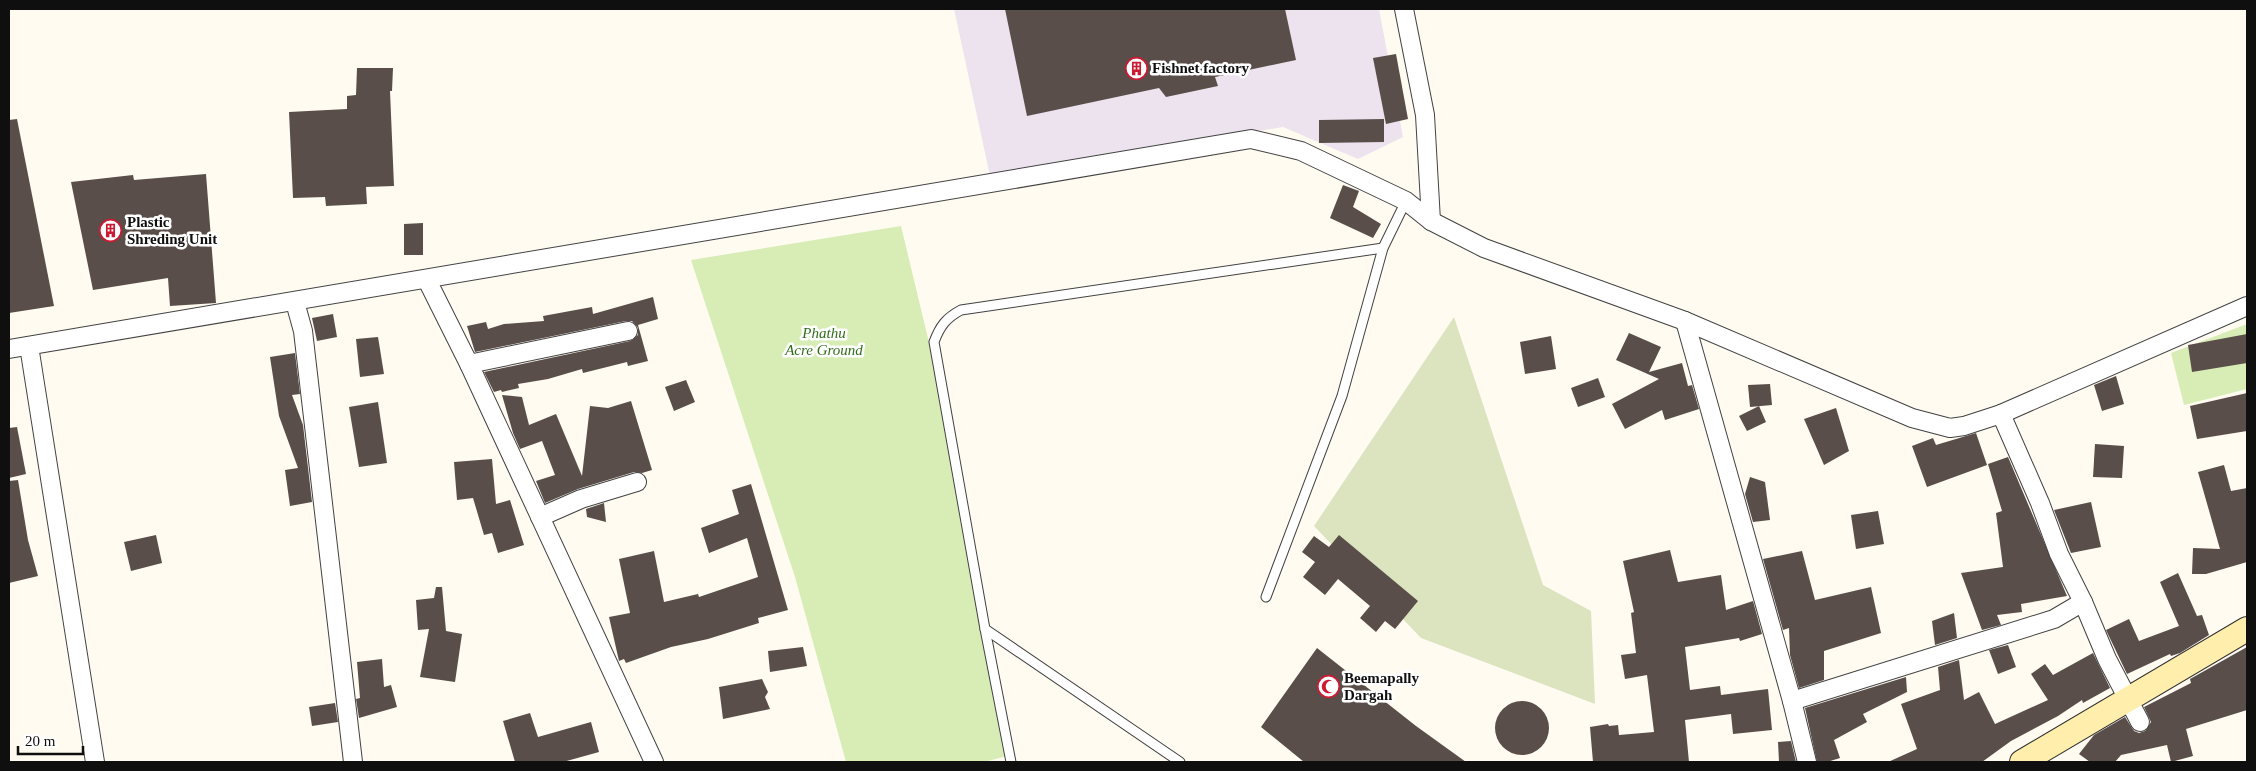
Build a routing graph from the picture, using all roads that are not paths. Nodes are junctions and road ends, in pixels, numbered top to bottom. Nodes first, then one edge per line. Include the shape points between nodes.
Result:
1 (1404, 9) edge
2 (1406, 201) junction
3 (1431, 221) junction
4 (1383, 248) junction
5 (428, 280) junction
6 (295, 302) junction
7 (2247, 306) edge
8 (1685, 321) junction
9 (628, 332) dead end
10 (29, 346) junction
11 (9, 349) edge
12 (469, 364) junction
13 (2001, 414) junction
14 (637, 482) dead end
15 (540, 517) junction
16 (1266, 596) dead end
17 (2083, 602) junction
18 (985, 629) junction
19 (2247, 629) edge
20 (2128, 700) junction
21 (1792, 701) junction
22 (2140, 722) dead end
23 (2052, 754) edge
24 (96, 762) edge
25 (353, 762) edge
26 (654, 762) edge
27 (1012, 762) edge
28 (1180, 762) edge
29 (1807, 762) edge
30 (2022, 762) edge

1 - 3 street via 1425,115
2 - 3 street
2 - 4 lane
2 - 5 street via 1301,151 1251,139
3 - 8 street via 1484,248
4 - 16 lane via 1342,396
4 - 18 lane via 978,307 950,316 941,325 934,342
5 - 6 street
5 - 12 street
6 - 10 street
6 - 25 street via 303,332
7 - 13 street
8 - 13 street via 1912,418 1950,428
8 - 21 street
9 - 12 street
10 - 11 street
10 - 24 street
12 - 15 street
13 - 17 street via 2059,554
14 - 15 street via 582,499
15 - 26 street
17 - 20 street
17 - 21 street via 2054,619
18 - 27 lane
18 - 28 lane
19 - 20 main road
20 - 22 street
20 - 23 main road
21 - 29 street
23 - 30 main road

